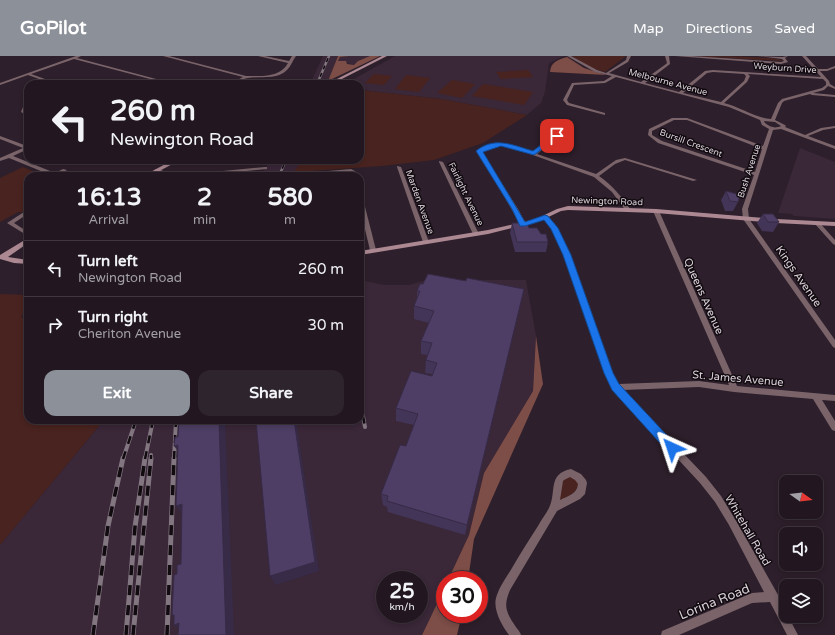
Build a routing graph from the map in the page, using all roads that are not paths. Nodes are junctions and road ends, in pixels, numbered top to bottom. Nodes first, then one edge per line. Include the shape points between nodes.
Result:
1 (79, 56) edge
2 (165, 56) edge
3 (260, 56) edge
4 (294, 56) edge
5 (385, 56) edge
6 (569, 56) edge
7 (629, 56) edge
8 (667, 56) edge
9 (677, 56) edge
10 (759, 56) edge
11 (804, 56) edge
12 (785, 57) edge
13 (74, 58) junction
14 (290, 62) junction
15 (835, 67) edge
16 (817, 70) junction
17 (745, 73) junction
18 (606, 74) junction
19 (29, 75) junction
20 (615, 76) junction
21 (246, 77) junction
22 (825, 78) junction
23 (45, 80) edge
24 (158, 80) edge
25 (240, 80) edge
26 (337, 80) edge
27 (642, 83) junction
28 (0, 84) edge
29 (828, 85) junction
30 (835, 88) edge
31 (680, 93) junction
32 (808, 93) junction
33 (835, 96) edge
34 (721, 104) junction
35 (604, 114) dead end
36 (764, 120) junction
37 (773, 120) junction
38 (569, 127) dead end
39 (835, 127) edge
40 (771, 128) junction
41 (782, 128) junction
42 (806, 136) junction
43 (0, 137) edge
44 (24, 147) edge
45 (764, 148) junction
46 (835, 148) edge
47 (24, 149) edge
48 (534, 154) junction
49 (9, 156) junction
50 (0, 160) edge
51 (24, 162) edge
52 (441, 162) dead end
53 (29, 164) edge
54 (169, 164) edge
55 (399, 167) dead end
56 (265, 168) dead end
57 (65, 170) dead end
58 (157, 170) junction
59 (49, 172) edge
60 (62, 172) edge
61 (153, 172) edge
62 (162, 172) edge
63 (224, 172) edge
64 (328, 172) edge
65 (354, 172) edge
66 (756, 174) junction
67 (596, 176) junction
68 (694, 180) dead end
69 (628, 210) junction
70 (656, 211) junction
71 (24, 214) dead end
72 (364, 214) edge
73 (545, 217) junction
74 (746, 219) junction
75 (817, 223) junction
76 (523, 224) junction
77 (835, 224) edge
78 (24, 232) edge
79 (476, 234) junction
80 (426, 242) junction
81 (24, 243) edge
82 (835, 243) edge
83 (373, 250) junction
84 (364, 252) edge
85 (1, 257) edge
86 (24, 262) edge
87 (835, 345) edge
88 (616, 387) junction
89 (734, 389) junction
90 (815, 396) junction
91 (835, 398) edge
92 (835, 428) edge
93 (554, 508) dead end
94 (773, 597) junction
95 (516, 635) edge
96 (666, 635) edge
97 (793, 635) edge

1 - 13 street
2 - 21 street
3 - 14 street
4 - 14 street
5 - 26 main road
6 - 18 street, Melbourne Avenue via 592,70
7 - 18 street via 626,61
8 - 27 street via 669,63
9 - 12 street via 781,63 786,62
10 - 12 street
11 - 16 street
13 - 19 street
13 - 24 street
14 - 21 street via 286,69 278,73
15 - 16 street
16 - 22 street
17 - 22 street, Weyburn Drive
17 - 31 street, Weyburn Drive via 709,71
17 - 34 street via 748,76 746,81
18 - 20 street, Melbourne Avenue
19 - 23 street
19 - 28 street
20 - 27 street, Melbourne Avenue
20 - 35 street via 605,82 573,84 565,100 568,104
21 - 25 street
22 - 29 street
27 - 31 street, Melbourne Avenue
29 - 30 street
29 - 32 street
31 - 34 street, Melbourne Avenue
32 - 33 street
32 - 37 street via 780,102
34 - 36 street, Melbourne Avenue
36 - 37 street, Melbourne Avenue
36 - 40 street, Melbourne Avenue via 763,124
37 - 41 street via 783,125
38 - 48 street
39 - 42 street
40 - 41 street
40 - 45 street, Bush Avenue
41 - 42 street
42 - 46 street
43 - 44 street
45 - 66 street, Bush Avenue
45 - 66 street, Bursill Crescent via 687,120 673,119 650,130 650,135 660,142
47 - 49 street
48 - 67 street
48 - 76 street via 501,144 479,151
49 - 50 street
49 - 51 street
52 - 79 street, Fairlight Avenue
53 - 59 street
54 - 58 main road
55 - 80 street, Marden Avenue
56 - 63 street
57 - 60 street
58 - 61 main road
58 - 62 street
64 - 65 street
66 - 74 street, Bush Avenue via 745,209
67 - 68 street via 620,159 631,159 653,168 689,176
67 - 69 street via 608,183
69 - 70 main road, Newington Road
69 - 73 main road, Newington Road via 568,208
70 - 74 main road, Newington Road
70 - 89 street, Queens Avenue
71 - 78 street via 10,223
72 - 83 street
73 - 76 main road, Newington Road
73 - 88 street, Whitehall Road via 554,228 567,255
74 - 75 main road, Newington Road
74 - 87 street, Kings Avenue
75 - 77 main road, Newington Road
75 - 82 street
76 - 79 main road, Newington Road
79 - 80 main road, Newington Road
80 - 83 main road, Newington Road
81 - 85 main road
83 - 84 main road, Newington Road
85 - 86 main road
88 - 89 street, St. James Avenue via 699,384
88 - 94 street, Whitehall Road via 718,499
89 - 90 street, St. James Avenue
90 - 91 street, St. James Avenue
90 - 92 street
93 - 95 street via 506,587 501,600 509,628
94 - 96 street, Lorina Road via 752,598
94 - 97 street, Whitehall Road

